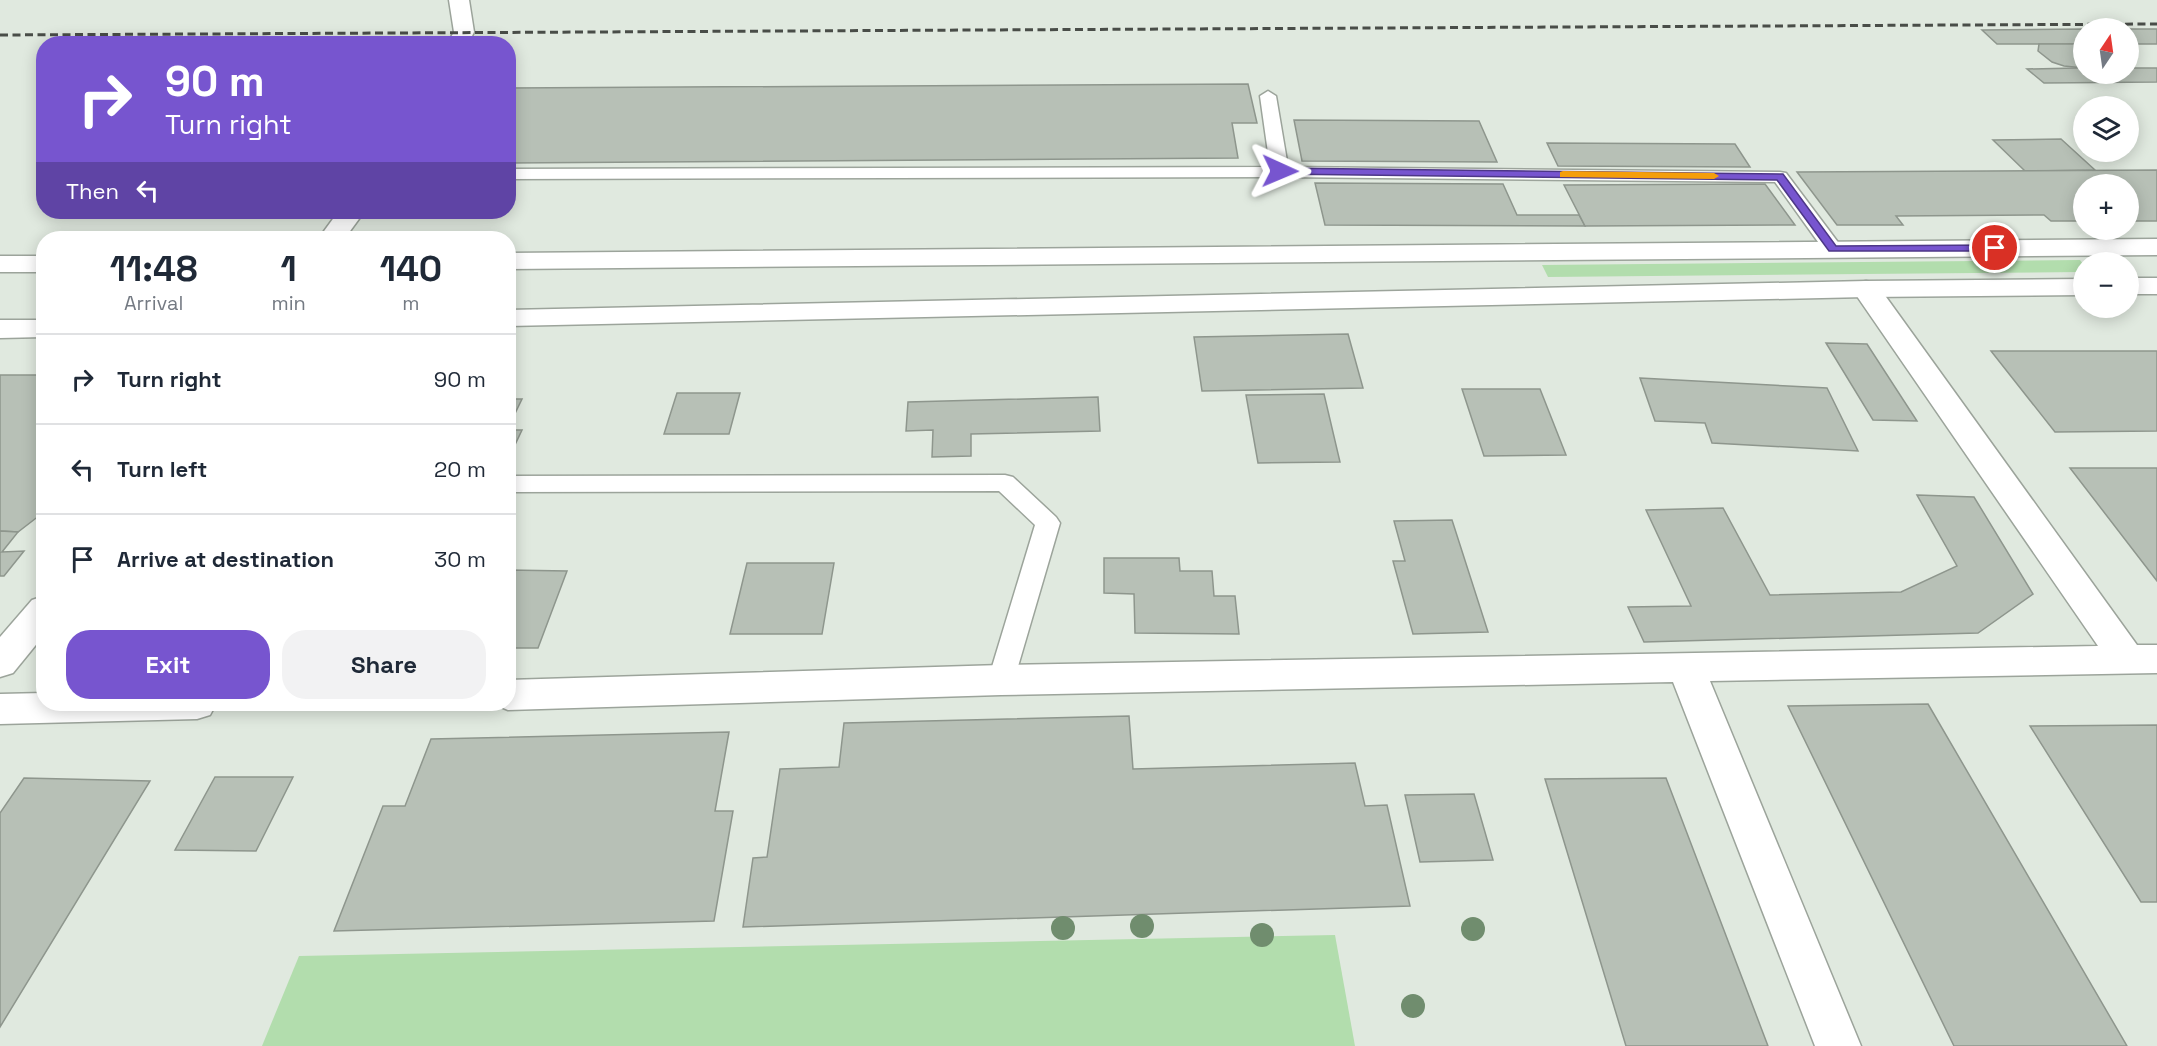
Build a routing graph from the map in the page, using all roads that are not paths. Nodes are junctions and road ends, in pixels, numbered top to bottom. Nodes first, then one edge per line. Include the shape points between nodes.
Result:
1 (459, 0) edge
2 (462, 36) edge
3 (1268, 96) dead end
4 (1280, 171) junction
5 (516, 174) edge
6 (2157, 247) edge
7 (1833, 249) junction
8 (1433, 252) junction
9 (516, 261) edge
10 (0, 264) edge
11 (36, 264) edge
12 (2139, 286) edge
13 (2157, 286) edge
14 (2073, 287) edge
15 (1866, 289) junction
16 (1455, 297) junction
17 (516, 318) edge
18 (0, 328) edge
19 (36, 328) edge
20 (516, 484) edge
21 (36, 619) edge
22 (2142, 659) edge
23 (0, 663) edge
24 (1686, 668) junction
25 (1001, 680) junction
26 (516, 694) edge
27 (36, 708) edge
28 (0, 709) edge
29 (1838, 1046) edge

1 - 2 main road
3 - 4 lane
4 - 5 lane
4 - 7 lane via 1780,177
6 - 7 main road
7 - 8 main road
8 - 9 main road
8 - 16 main road
10 - 11 main road
12 - 13 main road
14 - 15 main road
15 - 16 main road
15 - 22 main road
16 - 17 main road
18 - 19 main road
20 - 25 lane via 1005,483 1048,523
21 - 23 main road
22 - 24 main road
24 - 25 main road
24 - 29 main road
25 - 26 main road
27 - 28 main road

